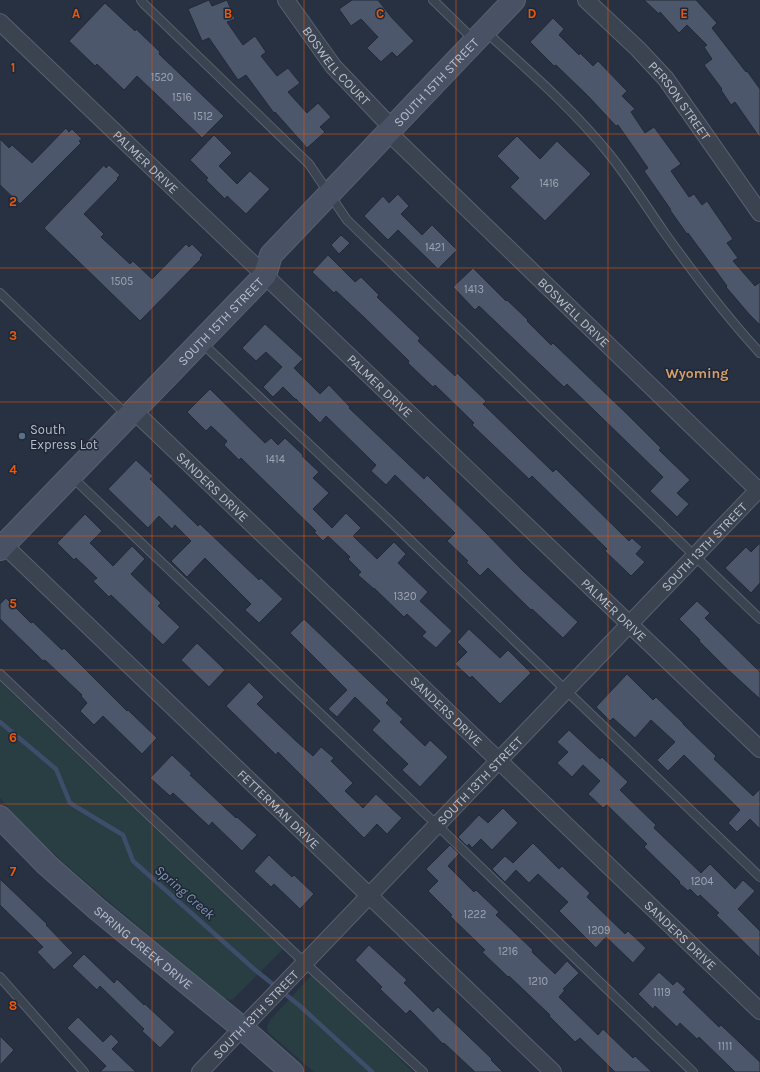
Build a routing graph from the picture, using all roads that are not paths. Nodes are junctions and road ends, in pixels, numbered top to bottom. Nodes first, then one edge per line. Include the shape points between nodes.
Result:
1 (141, 0) edge
2 (286, 0) edge
3 (433, 0) edge
4 (514, 0) edge
5 (586, 0) edge
6 (0, 22) edge
7 (480, 36) junction
8 (390, 130) junction
9 (329, 194) junction
10 (760, 213) edge
11 (265, 275) junction
12 (0, 293) edge
13 (201, 341) junction
14 (760, 353) edge
15 (131, 413) junction
16 (71, 476) junction
17 (759, 490) edge
18 (1, 546) edge
19 (695, 556) junction
20 (760, 619) edge
21 (630, 624) junction
22 (0, 674) edge
23 (566, 691) junction
24 (760, 749) edge
25 (499, 760) junction
26 (0, 817) edge
27 (437, 825) junction
28 (760, 877) edge
29 (369, 896) junction
30 (304, 963) junction
31 (0, 976) edge
32 (760, 1011) edge
33 (242, 1028) junction
34 (84, 1072) edge
35 (200, 1072) edge
36 (292, 1072) edge
37 (423, 1072) edge
38 (553, 1072) edge
39 (693, 1072) edge

1 - 9 lane via 309,164
2 - 8 street, BOSWELL COURT via 333,66
3 - 7 lane
4 - 7 main road, SOUTH 15TH STREET
5 - 10 street, PERSON STREET via 666,79
6 - 11 street, PALMER DRIVE
7 - 8 main road, SOUTH 15TH STREET
7 - 14 lane via 563,103 590,131 611,156 702,285
8 - 9 main road, SOUTH 15TH STREET
8 - 17 street, BOSWELL DRIVE
9 - 11 main road, SOUTH 15TH STREET via 271,255
9 - 19 lane via 347,220
11 - 13 main road, SOUTH 15TH STREET
11 - 21 street, PALMER DRIVE
12 - 15 lane
13 - 15 main road, SOUTH 15TH STREET
13 - 23 lane
15 - 16 main road, SOUTH 15TH STREET
15 - 25 street, SANDERS DRIVE
16 - 18 main road, SOUTH 15TH STREET
16 - 27 lane
17 - 19 street, SOUTH 13TH STREET
18 - 29 street, FETTERMAN DRIVE
19 - 20 lane
19 - 21 street, SOUTH 13TH STREET
21 - 23 street, SOUTH 13TH STREET
21 - 24 street, PALMER DRIVE
22 - 30 lane
23 - 25 street, SOUTH 13TH STREET
23 - 28 lane
25 - 27 street, SOUTH 13TH STREET
25 - 32 street, SANDERS DRIVE
26 - 33 main road, SPRING CREEK DRIVE via 47,865 97,909
27 - 29 street, SOUTH 13TH STREET
27 - 39 lane
29 - 30 street, SOUTH 13TH STREET
29 - 38 street, FETTERMAN DRIVE
30 - 33 street, SOUTH 13TH STREET
30 - 37 lane
31 - 34 lane
33 - 35 street, SOUTH 13TH STREET
33 - 36 main road, SPRING CREEK DRIVE

